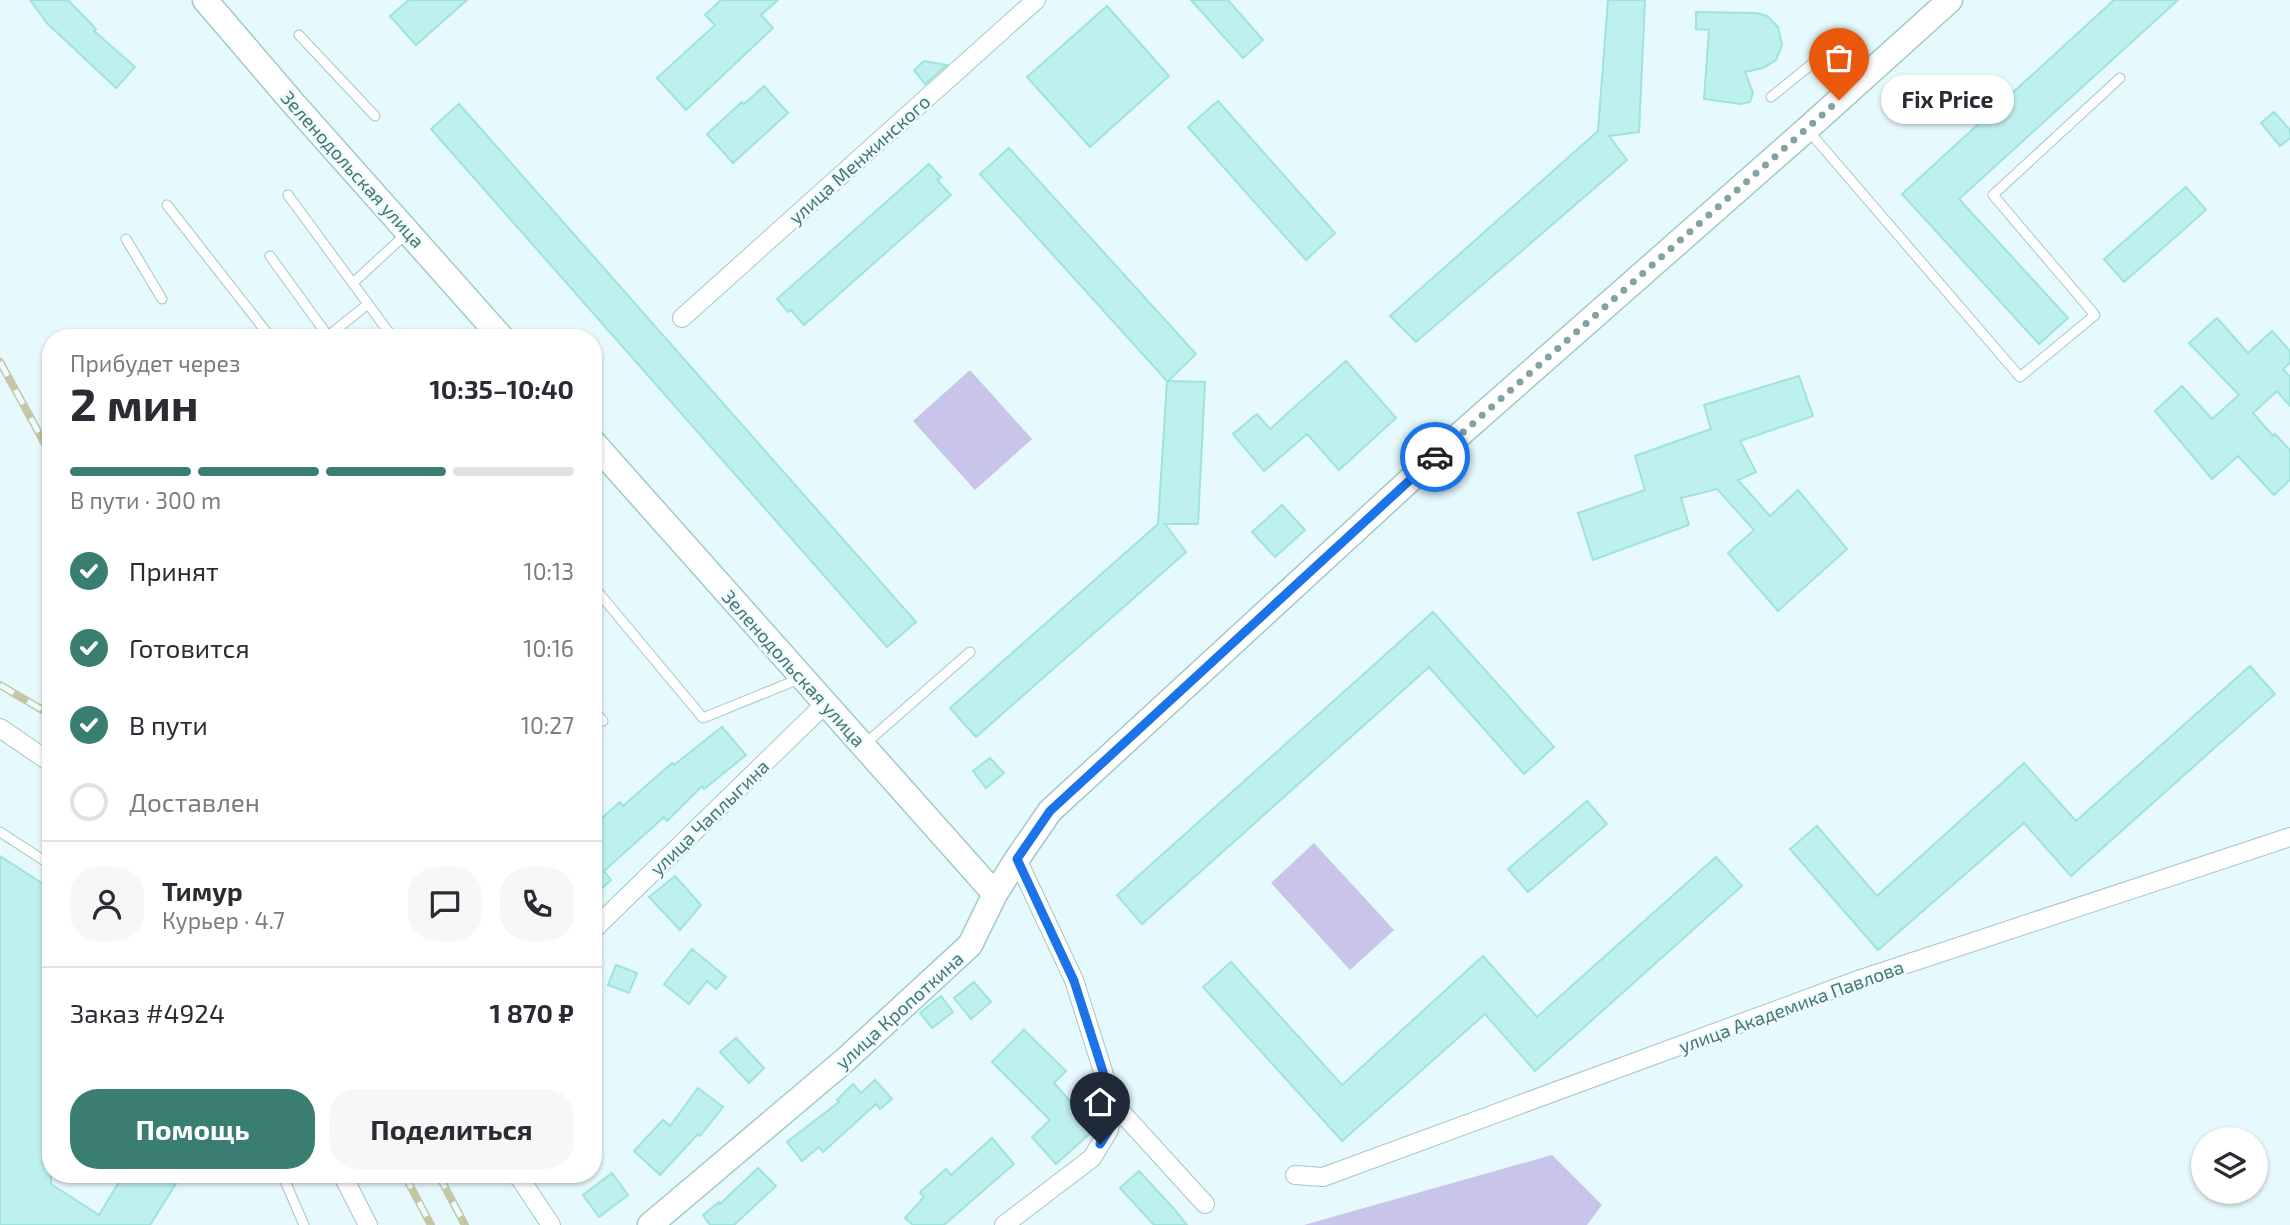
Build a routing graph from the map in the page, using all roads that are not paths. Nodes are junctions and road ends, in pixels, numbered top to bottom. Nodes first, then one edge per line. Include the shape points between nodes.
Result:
1 (205, 0) edge
2 (1036, 0) edge
3 (1950, 0) edge
4 (299, 35) dead end
5 (1843, 38) dead end
6 (2120, 78) dead end
7 (1772, 97) dead end
8 (375, 116) dead end
9 (1807, 129) junction
10 (288, 195) dead end
11 (167, 205) dead end
12 (409, 232) junction
13 (126, 239) dead end
14 (270, 256) dead end
15 (353, 283) junction
16 (162, 299) dead end
17 (368, 304) junction
18 (682, 318) dead end
19 (264, 329) edge
20 (321, 329) edge
21 (337, 329) edge
22 (386, 329) edge
23 (494, 329) edge
24 (602, 452) edge
25 (602, 597) edge
26 (970, 652) dead end
27 (801, 678) junction
28 (825, 704) junction
29 (0, 727) edge
30 (864, 745) junction
31 (42, 757) edge
32 (0, 832) edge
33 (2290, 837) edge
34 (42, 859) edge
35 (1017, 859) junction
36 (995, 894) junction
37 (602, 921) edge
38 (1113, 1103) junction
39 (1295, 1175) dead end
40 (286, 1183) edge
41 (347, 1183) edge
42 (523, 1183) edge
43 (1205, 1204) dead end
44 (304, 1225) edge
45 (368, 1225) edge
46 (551, 1225) edge
47 (650, 1225) edge
48 (1004, 1225) edge

1 - 12 street, Зеленодольская улица
2 - 18 street, улица Менжинского
3 - 9 street, улица Кропоткина
4 - 8 lane
5 - 7 lane
6 - 9 lane via 1993,195 2095,315 2020,377
9 - 35 street, улица Кропоткина via 1448,445 1050,811
10 - 15 lane
11 - 19 lane
12 - 15 lane
12 - 23 street, Зеленодольская улица
13 - 16 lane
14 - 20 lane
15 - 17 lane
17 - 21 lane
17 - 22 lane
24 - 27 street, Зеленодольская улица
25 - 27 lane via 703,718
26 - 30 lane
27 - 28 street, Зеленодольская улица
28 - 30 street, Зеленодольская улица
28 - 37 street, улица Чаплыгина
29 - 31 street
30 - 36 street, Зеленодольская улица
32 - 34 lane
33 - 39 street, улица Академика Павлова via 1861,979 1323,1177
35 - 36 street, улица Кропоткина
35 - 38 street via 1074,981
36 - 47 street, улица Кропоткина via 970,945 844,1061
38 - 43 street
38 - 48 street via 1109,1130 1091,1158
40 - 44 lane
41 - 45 street
42 - 46 street

